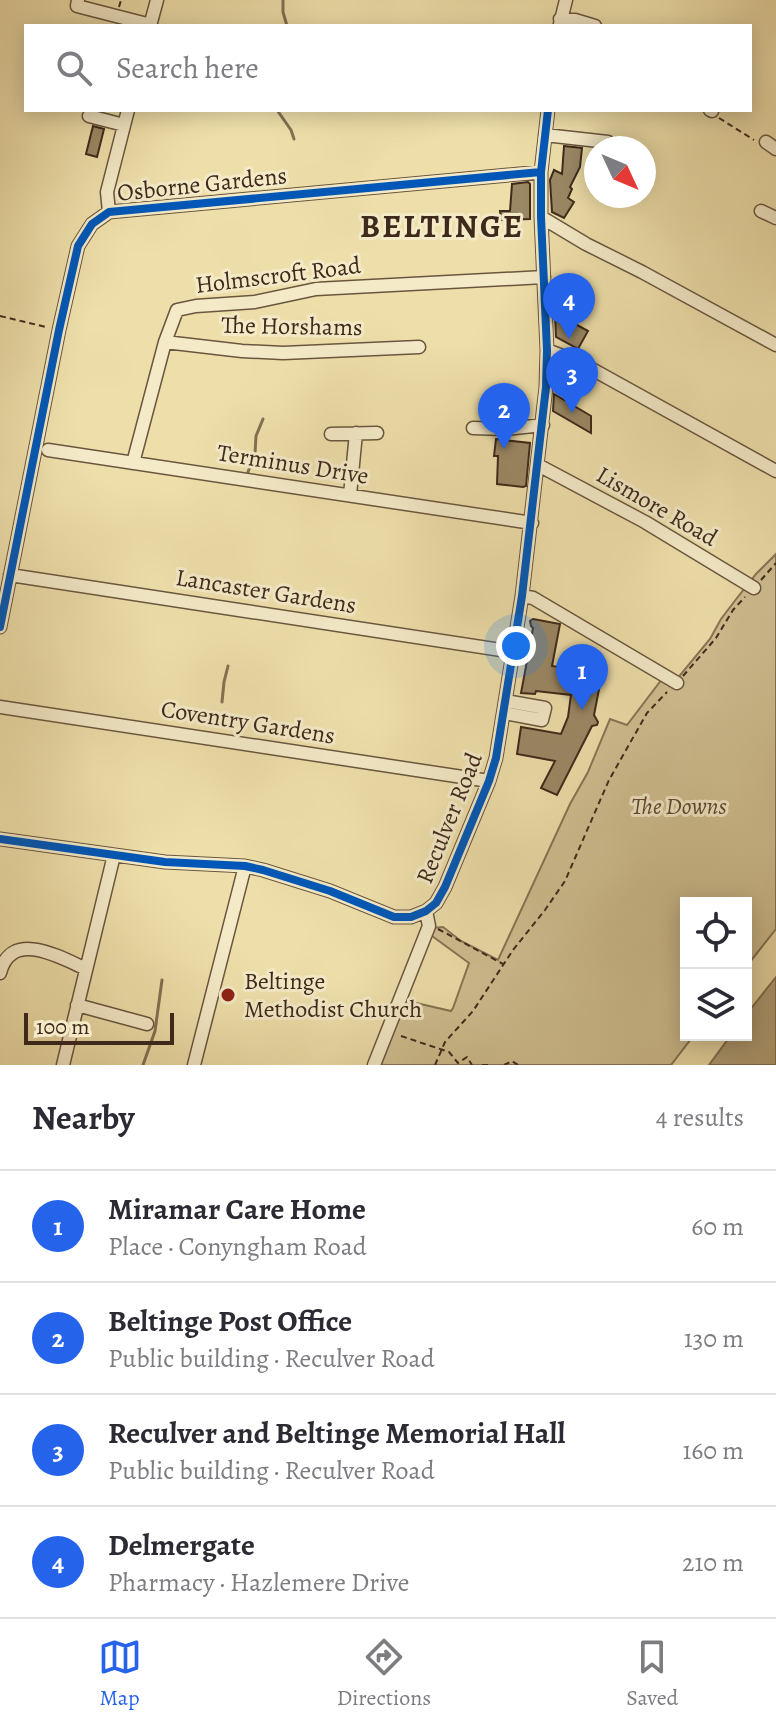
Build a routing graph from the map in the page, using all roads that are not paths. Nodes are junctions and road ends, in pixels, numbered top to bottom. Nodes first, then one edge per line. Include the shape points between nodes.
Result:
1 (78, 0) edge
2 (157, 0) edge
3 (566, 0) edge
4 (560, 22) edge
5 (146, 24) edge
6 (150, 24) edge
7 (588, 24) edge
8 (127, 112) edge
9 (548, 112) edge
10 (89, 116) dead end
11 (124, 125) junction
12 (545, 135) junction
13 (584, 139) edge
14 (541, 172) junction
15 (761, 211) dead end
16 (109, 212) junction
17 (541, 217) junction
18 (776, 218) edge
19 (544, 277) junction
20 (165, 342) junction
21 (776, 345) edge
22 (419, 347) dead end
23 (547, 350) junction
24 (543, 425) junction
25 (473, 428) dead end
26 (356, 433) junction
27 (377, 433) dead end
28 (331, 434) dead end
29 (48, 450) dead end
30 (133, 463) junction
31 (538, 465) junction
32 (776, 471) edge
33 (350, 495) junction
34 (532, 523) junction
35 (10, 575) junction
36 (754, 588) road end
37 (522, 596) junction
38 (0, 627) edge
39 (514, 652) junction
40 (677, 683) road end
41 (0, 707) edge
42 (489, 781) junction
43 (0, 839) edge
44 (114, 855) junction
45 (245, 866) junction
46 (431, 920) junction
47 (86, 969) junction
48 (0, 973) edge
49 (77, 1005) junction
50 (147, 1024) dead end
51 (387, 1031) junction
52 (401, 1036) road end
53 (63, 1065) edge
54 (194, 1065) edge
55 (374, 1065) edge

1 - 5 street via 77,6
2 - 6 street
3 - 4 street
4 - 7 street
8 - 11 street
9 - 12 street, Reculver Road
10 - 11 street
11 - 16 street via 107,192
12 - 13 street
12 - 14 street, Reculver Road
14 - 16 street, Osborne Gardens
14 - 17 street, Reculver Road
15 - 18 street
16 - 35 street, Osborne Gardens via 92,224 78,246
17 - 19 street, Reculver Road
17 - 21 street
19 - 20 street, Holmscroft Road via 316,289 255,302 196,306 177,310
19 - 23 street, Reculver Road
20 - 22 street, The Horshams via 283,353
20 - 30 street, Holmscroft Road
23 - 24 street, Reculver Road
23 - 32 street via 581,363
24 - 25 street
24 - 31 street, Reculver Road
26 - 27 street
26 - 28 street
26 - 33 street
29 - 30 street, Terminus Drive
30 - 33 street, Terminus Drive
31 - 34 street, Reculver Road
31 - 36 street, Lismore Road
33 - 34 street, Terminus Drive
34 - 37 street, Reculver Road
35 - 38 street, Osborne Gardens
35 - 39 street, Lancaster Gardens
37 - 39 street, Reculver Road
37 - 40 street
39 - 42 street, Reculver Road
41 - 42 street, Coventry Gardens
42 - 46 street, Reculver Road
43 - 44 street, Reculver Road
44 - 45 street, Reculver Road
44 - 47 street
45 - 46 street, Reculver Road via 394,917
45 - 54 street
46 - 51 street
47 - 48 street via 61,957 19,949 10,953
47 - 49 street
49 - 50 street
49 - 53 street
51 - 52 street
51 - 55 street

